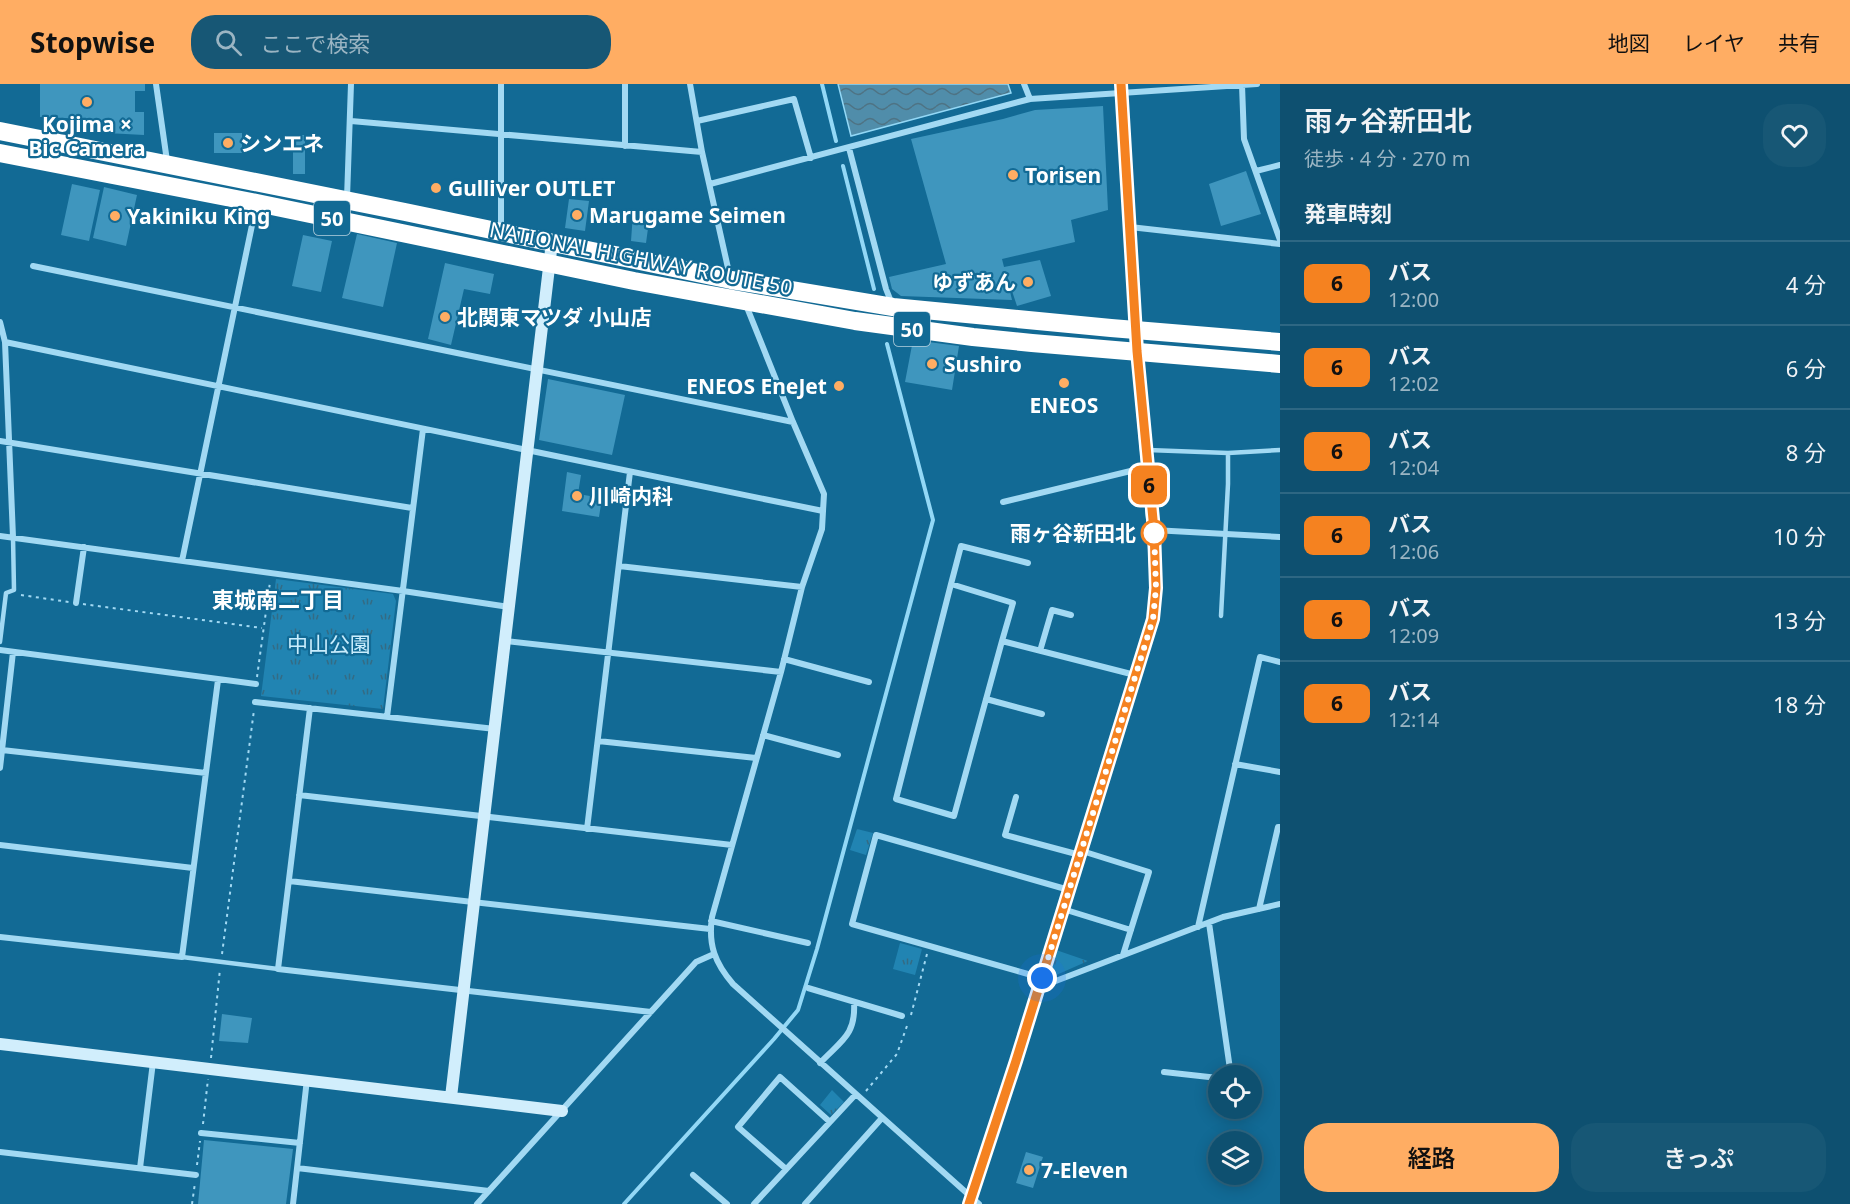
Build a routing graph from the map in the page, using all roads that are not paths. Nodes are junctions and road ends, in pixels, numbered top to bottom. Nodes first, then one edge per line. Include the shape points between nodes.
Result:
1 (156, 84) edge
2 (351, 84) edge
3 (501, 84) edge
4 (626, 84) edge
5 (690, 84) edge
6 (1024, 84) edge
7 (1257, 84) edge
8 (1242, 85) edge
9 (1175, 87) edge
10 (1121, 88) edge
11 (1030, 99) junction
12 (351, 121) junction
13 (697, 121) junction
14 (0, 131) edge
15 (500, 135) junction
16 (625, 146) junction
17 (849, 148) junction
18 (702, 152) junction
19 (0, 153) edge
20 (811, 158) junction
21 (167, 164) junction
22 (1280, 165) edge
23 (1256, 171) junction
24 (710, 184) junction
25 (347, 201) junction
26 (257, 203) junction
27 (1130, 227) junction
28 (501, 232) junction
29 (1280, 240) edge
30 (552, 243) junction
31 (1280, 244) edge
32 (550, 264) junction
33 (33, 266) dead end
34 (731, 280) junction
35 (744, 301) junction
36 (235, 307) junction
37 (893, 307) junction
38 (0, 322) edge
39 (1136, 330) junction
40 (5, 342) junction
41 (1280, 342) edge
42 (1137, 351) junction
43 (1280, 364) edge
44 (538, 370) junction
45 (219, 384) junction
46 (792, 422) junction
47 (423, 429) junction
48 (0, 441) edge
49 (9, 442) junction
50 (528, 450) junction
51 (1146, 450) junction
52 (1280, 450) edge
53 (1228, 453) junction
54 (1148, 467) junction
55 (630, 472) junction
56 (199, 474) junction
57 (1003, 502) dead end
58 (412, 508) junction
59 (823, 511) junction
60 (1154, 530) junction
61 (1225, 534) junction
62 (0, 536) edge
63 (13, 537) junction
64 (1280, 537) edge
65 (84, 547) junction
66 (182, 561) junction
67 (1028, 563) dead end
68 (619, 566) junction
69 (951, 584) junction
70 (802, 587) junction
71 (404, 591) junction
72 (76, 603) road end
73 (510, 608) junction
74 (1071, 615) dead end
75 (1221, 616) dead end
76 (1002, 640) junction
77 (506, 641) junction
78 (0, 642) edge
79 (0, 650) edge
80 (1040, 651) junction
81 (13, 652) junction
82 (608, 652) junction
83 (784, 658) junction
84 (1280, 662) edge
85 (781, 672) junction
86 (1135, 675) junction
87 (218, 680) junction
88 (869, 682) dead end
89 (256, 684) road end
90 (986, 699) junction
91 (255, 702) road end
92 (310, 708) junction
93 (1042, 714) dead end
94 (387, 717) junction
95 (495, 729) junction
96 (763, 735) junction
97 (598, 741) junction
98 (2, 750) junction
99 (838, 755) dead end
100 (756, 758) junction
101 (1235, 764) junction
102 (0, 768) edge
103 (1280, 772) edge
104 (206, 773) junction
105 (299, 795) junction
106 (1016, 797) dead end
107 (484, 818) junction
108 (1280, 827) edge
109 (587, 830) junction
110 (0, 845) edge
111 (732, 845) junction
112 (1080, 853) junction
113 (193, 868) junction
114 (289, 880) junction
115 (1069, 890) junction
116 (475, 902) junction
117 (1280, 904) edge
118 (1063, 909) junction
119 (1259, 909) junction
120 (711, 921) junction
121 (1209, 922) junction
122 (1198, 927) junction
123 (710, 929) junction
124 (1131, 930) junction
125 (0, 937) edge
126 (807, 943) dead end
127 (714, 954) junction
128 (1123, 955) junction
129 (183, 957) junction
130 (278, 969) junction
131 (1040, 983) junction
132 (808, 988) dead end
133 (464, 991) junction
134 (854, 1002) junction
135 (651, 1012) junction
136 (902, 1016) dead end
137 (0, 1044) edge
138 (153, 1062) junction
139 (820, 1063) junction
140 (1229, 1065) edge
141 (1164, 1072) dead end
142 (1208, 1077) edge
143 (307, 1079) junction
144 (858, 1096) junction
145 (452, 1097) junction
146 (562, 1111) junction
147 (882, 1118) junction
148 (830, 1122) junction
149 (201, 1133) dead end
150 (300, 1143) junction
151 (0, 1152) edge
152 (140, 1168) junction
153 (297, 1168) junction
154 (786, 1169) junction
155 (196, 1175) dead end
156 (693, 1175) dead end
157 (489, 1191) junction
158 (973, 1202) edge
159 (293, 1204) edge
160 (477, 1204) edge
161 (727, 1204) edge
162 (754, 1204) edge
163 (805, 1204) edge

1 - 21 street
2 - 12 street
3 - 15 street
4 - 16 street
5 - 13 street
6 - 11 street
7 - 8 street
8 - 9 street
8 - 23 street via 1244,139
9 - 10 street
10 - 11 street
10 - 27 street
11 - 17 street
12 - 15 street
12 - 25 street
13 - 18 street
13 - 20 street via 794,99
14 - 21 highway, NATIONAL HIGHWAY ROUTE 50 / 50
15 - 16 street
15 - 28 street
16 - 18 street
17 - 20 street
17 - 37 street
18 - 24 street
19 - 26 highway, NATIONAL HIGHWAY ROUTE 50 / 50
20 - 24 street
21 - 25 highway, NATIONAL HIGHWAY ROUTE 50 / 50
22 - 23 street
23 - 29 street
24 - 34 street
25 - 28 highway, NATIONAL HIGHWAY ROUTE 50 / 50
26 - 32 highway, NATIONAL HIGHWAY ROUTE 50 / 50
26 - 36 street
27 - 31 street
27 - 39 street
28 - 30 highway, NATIONAL HIGHWAY ROUTE 50 / 50
30 - 32 street
30 - 34 highway, NATIONAL HIGHWAY ROUTE 50 / 50
32 - 35 highway, NATIONAL HIGHWAY ROUTE 50 / 50
32 - 44 street
33 - 36 street
34 - 37 highway, NATIONAL HIGHWAY ROUTE 50 / 50
35 - 42 highway, NATIONAL HIGHWAY ROUTE 50 / 50 via 973,337
35 - 46 street
36 - 44 street
36 - 45 street
37 - 39 highway, NATIONAL HIGHWAY ROUTE 50 / 50
38 - 40 street
39 - 41 highway, NATIONAL HIGHWAY ROUTE 50 / 50
39 - 42 street
40 - 45 street
40 - 49 street
42 - 43 highway, NATIONAL HIGHWAY ROUTE 50 / 50
42 - 51 street
44 - 46 street
44 - 50 street
45 - 47 street
45 - 56 street
46 - 59 street via 824,494
47 - 50 street
47 - 58 street
48 - 49 street
49 - 56 street
49 - 63 street
50 - 55 street
50 - 73 street
51 - 53 lane
51 - 54 street
52 - 53 lane
53 - 61 lane
54 - 57 street
54 - 60 street
55 - 59 street
55 - 68 street
56 - 58 street
56 - 66 street
58 - 71 street
59 - 70 street via 822,529
60 - 61 street
60 - 86 street via 1156,601
61 - 64 street
61 - 75 lane
62 - 63 street
63 - 65 street
63 - 78 lane via 14,590 6,593
65 - 66 street
65 - 72 street
66 - 71 street
67 - 69 street via 961,546
68 - 70 street
68 - 82 street
69 - 76 street via 1013,603
69 - 90 street via 896,799 954,816
70 - 83 street
71 - 73 street
71 - 94 street
73 - 77 street
74 - 80 street via 1052,610
76 - 80 street
76 - 90 street
77 - 82 street
77 - 95 street
79 - 81 street
80 - 86 street
81 - 87 street
81 - 98 street
82 - 85 street
82 - 97 street
83 - 85 street
83 - 88 street
84 - 101 street via 1260,657
85 - 96 street
86 - 112 street
87 - 89 street
87 - 104 street
90 - 93 street
91 - 92 street
92 - 94 street
92 - 105 street
94 - 95 street
95 - 107 street
96 - 99 street
96 - 100 street
97 - 100 street
97 - 109 street
98 - 102 street
98 - 104 street
100 - 111 street
101 - 103 street
101 - 122 street
104 - 113 street
105 - 107 street
105 - 114 street
106 - 112 street via 1005,835
107 - 109 street
107 - 116 street
108 - 119 street
109 - 111 street
110 - 113 street
111 - 120 street
112 - 115 street
112 - 124 street via 1149,872
113 - 129 street
114 - 116 street
114 - 130 street
115 - 118 street
115 - 131 street via 876,835 852,924
116 - 123 street
116 - 133 street
117 - 119 street
118 - 124 street
118 - 131 street
119 - 121 street
120 - 123 street
120 - 126 street
121 - 122 street
121 - 140 street
122 - 128 street
123 - 127 street
124 - 128 street
125 - 129 street
127 - 135 street via 696,962
127 - 139 street via 734,984
128 - 131 street
129 - 130 lane
130 - 133 street
131 - 158 street
132 - 134 street
133 - 135 street
133 - 145 street
134 - 136 street
134 - 139 street via 851,1030
135 - 146 street
137 - 138 street
138 - 143 street
138 - 152 street
139 - 144 street
141 - 142 street
143 - 145 street
143 - 150 street
144 - 147 street
144 - 148 street
145 - 146 street
146 - 157 street
147 - 158 street
147 - 163 street
148 - 154 street
148 - 154 street via 780,1077 738,1127
149 - 150 street
150 - 153 street
151 - 152 street
152 - 155 street
153 - 157 street
153 - 159 street
154 - 162 street
156 - 161 street
157 - 160 street

